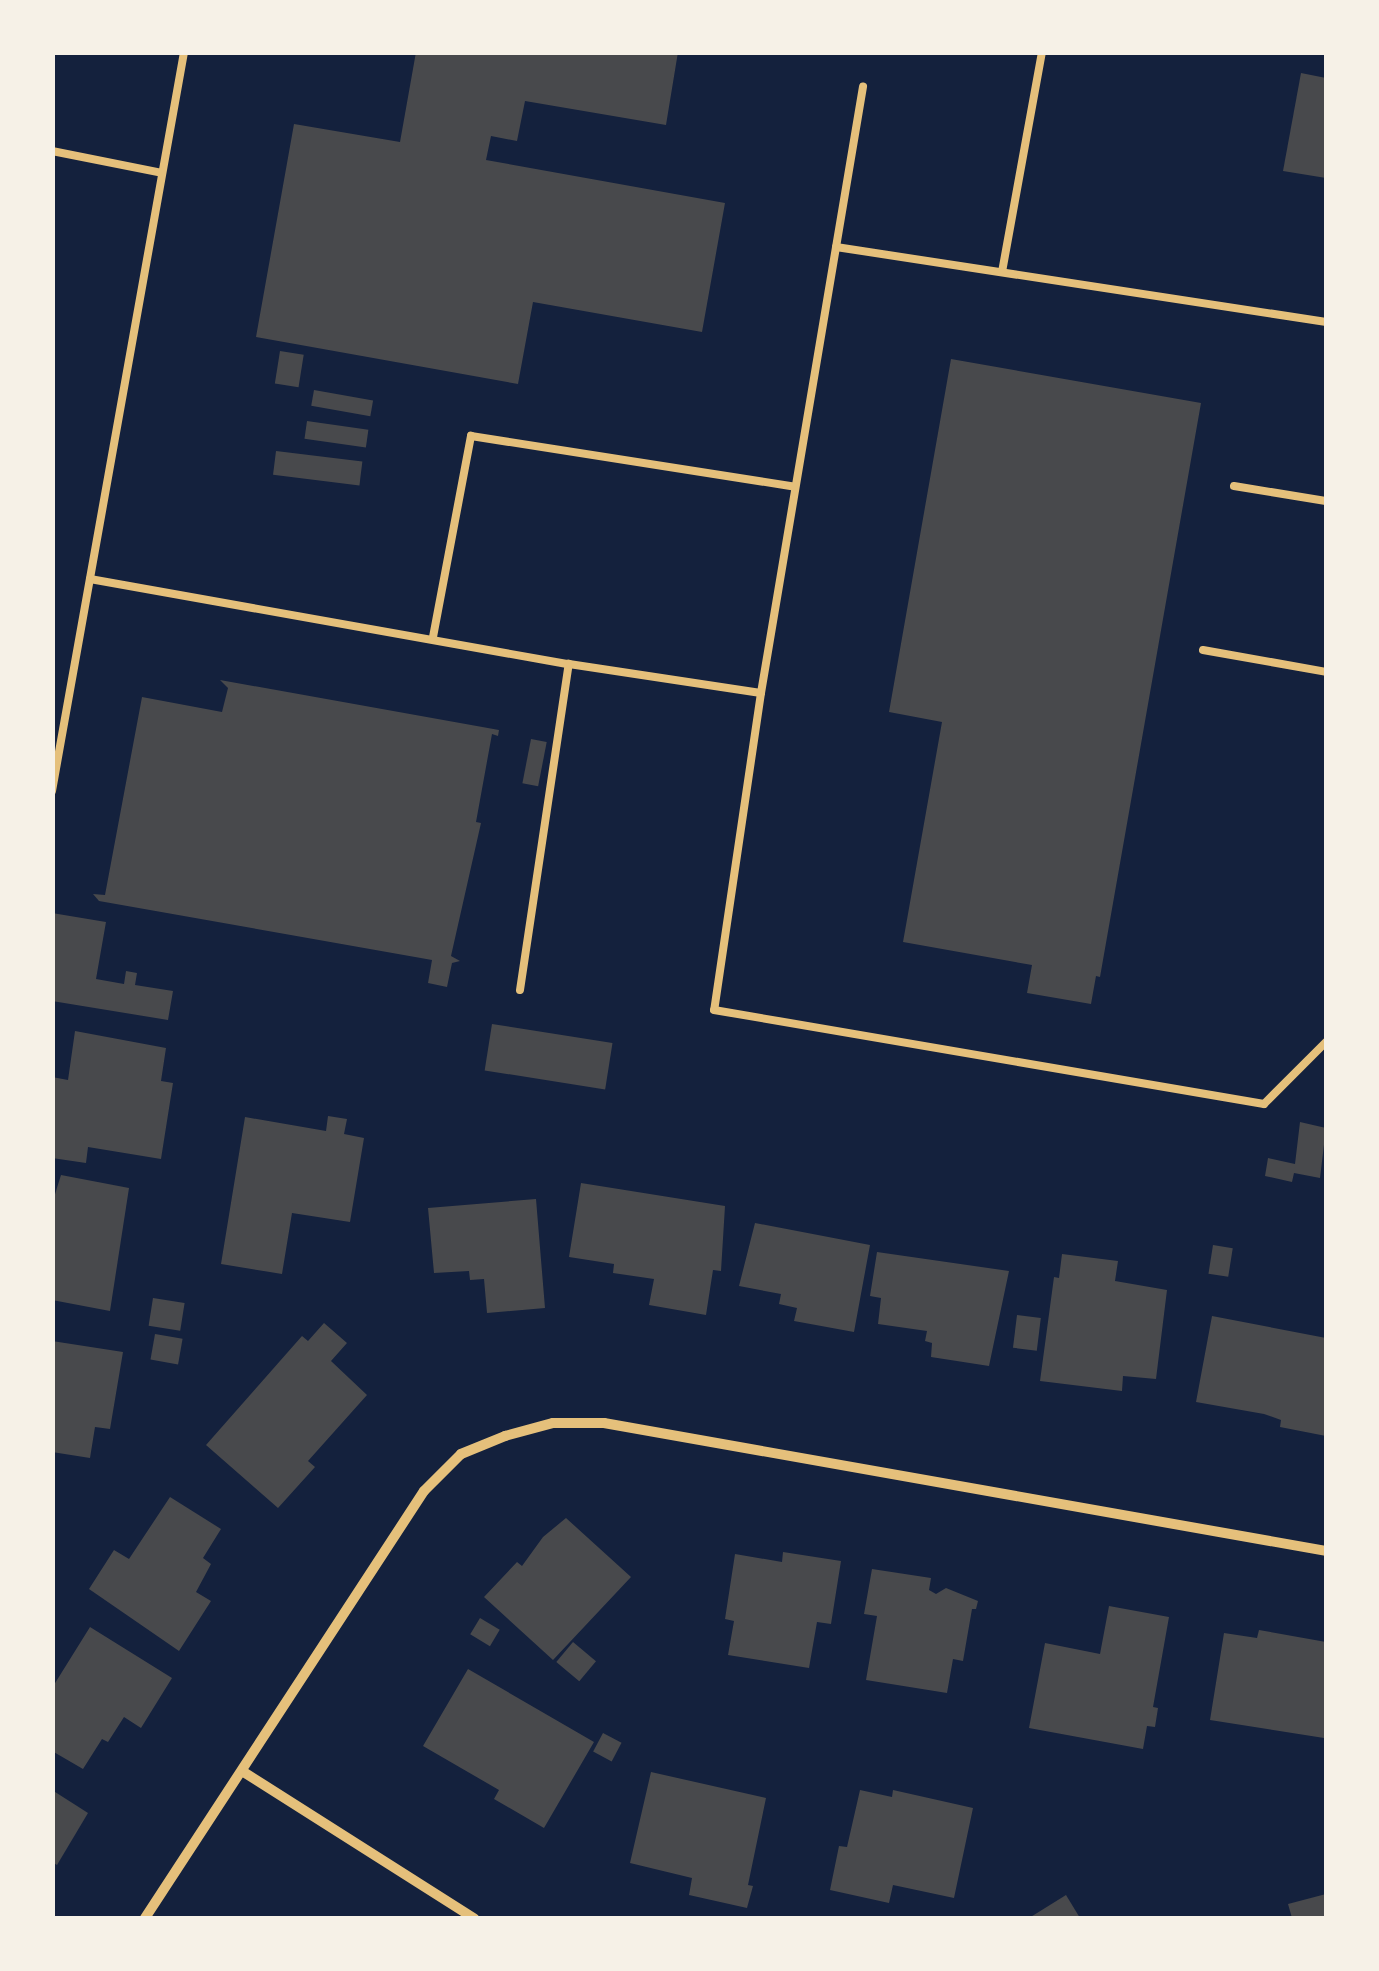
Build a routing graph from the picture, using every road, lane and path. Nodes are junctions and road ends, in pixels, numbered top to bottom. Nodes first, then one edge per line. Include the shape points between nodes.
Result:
1 (184, 52) edge
2 (1042, 52) edge
3 (863, 87) dead end
4 (52, 151) edge
5 (162, 173) junction
6 (836, 248) junction
7 (1002, 272) junction
8 (1326, 322) edge
9 (1234, 486) dead end
10 (795, 488) junction
11 (1326, 501) edge
12 (90, 579) junction
13 (432, 637) junction
14 (1203, 650) dead end
15 (569, 664) junction
16 (1326, 672) edge
17 (760, 693) junction
18 (52, 791) edge
19 (520, 990) dead end
20 (1326, 1042) edge
21 (1326, 1551) edge
22 (242, 1771) junction
23 (145, 1918) edge
24 (474, 1918) edge

1 - 5 lane
2 - 7 lane
3 - 6 lane
4 - 5 lane
5 - 12 lane
6 - 7 lane
6 - 10 lane
7 - 8 lane
9 - 11 lane
10 - 13 lane via 471,436
10 - 17 lane
12 - 13 lane
12 - 18 lane
13 - 15 lane
14 - 16 lane
15 - 17 lane
15 - 19 lane
17 - 20 lane via 714,1010 1264,1104
21 - 22 street via 604,1423 554,1424 462,1454 424,1492
22 - 23 street
22 - 24 street

